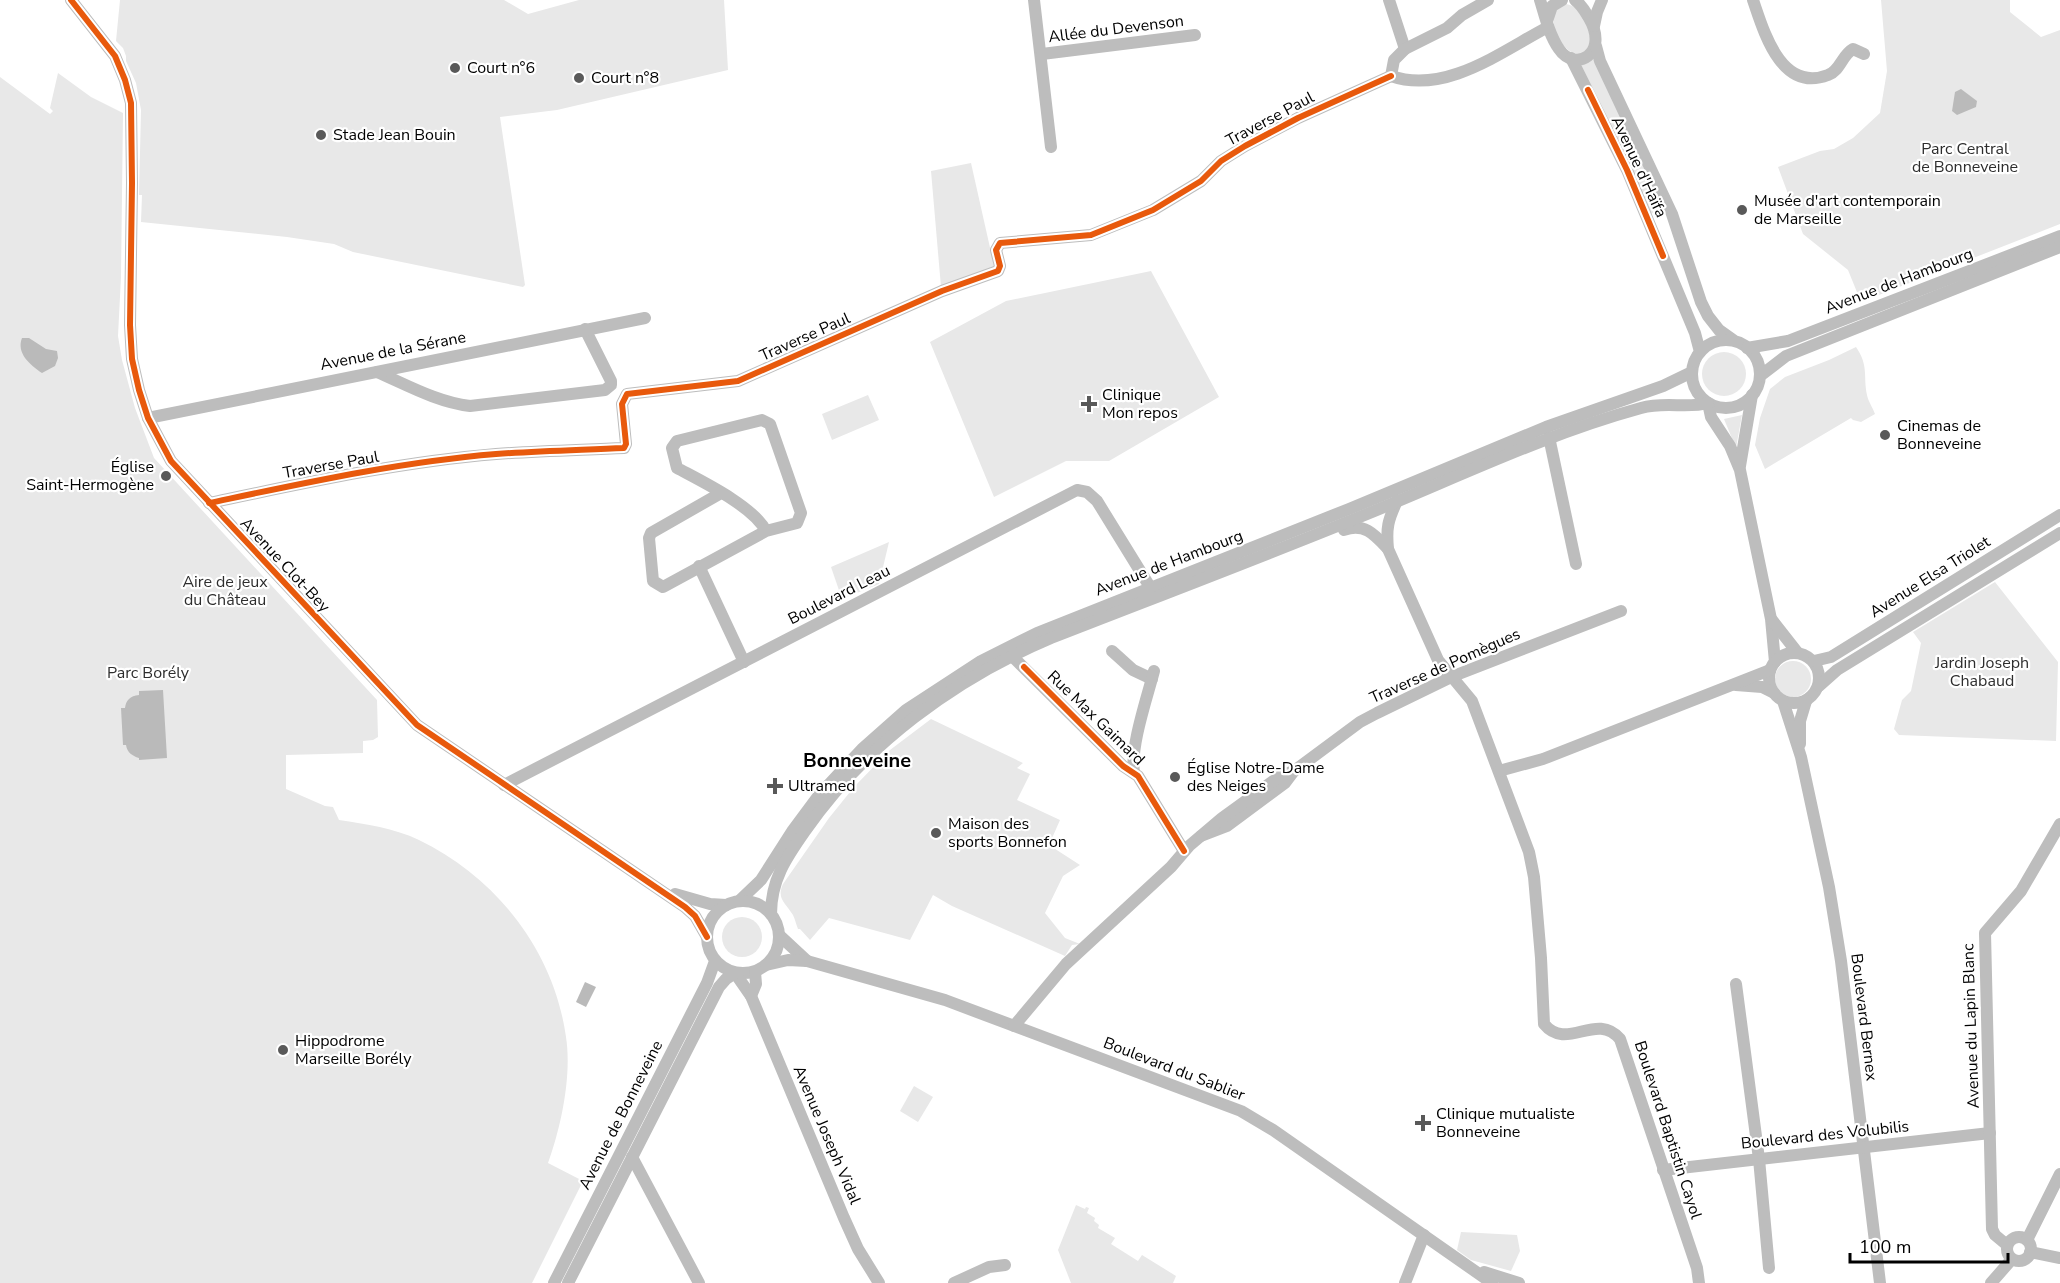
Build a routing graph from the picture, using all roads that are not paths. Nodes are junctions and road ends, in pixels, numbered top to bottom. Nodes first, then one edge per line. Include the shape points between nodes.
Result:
1 (71, 0) edge
2 (1034, 0) edge
3 (1389, 0) edge
4 (1488, 0) edge
5 (1540, 0) edge
6 (1562, 0) edge
7 (1575, 0) edge
8 (1602, 0) edge
9 (1753, 0) edge
10 (1548, 25) junction
11 (1594, 26) junction
12 (1195, 35) dead end
13 (1596, 46) junction
14 (1405, 49) junction
15 (1042, 54) junction
16 (1864, 54) dead end
17 (1571, 58) junction
18 (1391, 76) junction
19 (1051, 147) dead end
20 (1675, 223) junction
21 (1654, 231) junction
22 (2060, 236) edge
23 (2060, 247) edge
24 (645, 318) dead end
25 (585, 329) junction
26 (1732, 340) junction
27 (1747, 348) junction
28 (1700, 352) junction
29 (377, 372) junction
30 (1692, 372) junction
31 (1760, 376) junction
32 (1752, 395) junction
33 (1708, 403) junction
34 (148, 418) junction
35 (1549, 437) junction
36 (1740, 470) junction
37 (722, 493) junction
38 (1397, 501) junction
39 (209, 503) junction
40 (2060, 516) edge
41 (766, 531) junction
42 (2060, 534) edge
43 (1296, 542) junction
44 (1388, 549) junction
45 (1576, 564) dead end
46 (699, 566) junction
47 (1150, 587) junction
48 (1621, 611) dead end
49 (1772, 619) junction
50 (1112, 651) dead end
51 (1797, 652) junction
52 (1012, 656) junction
53 (1814, 661) junction
54 (744, 662) junction
55 (1772, 666) junction
56 (1451, 677) junction
57 (1735, 685) junction
58 (1819, 686) junction
59 (1779, 697) junction
60 (1806, 701) junction
61 (1801, 757) junction
62 (1499, 771) junction
63 (1134, 773) junction
64 (504, 785) junction
65 (2060, 824) edge
66 (1184, 851) junction
67 (661, 889) junction
68 (739, 901) junction
69 (726, 906) junction
70 (771, 914) junction
71 (779, 935) junction
72 (707, 937) junction
73 (715, 961) junction
74 (807, 961) junction
75 (761, 968) junction
76 (735, 973) junction
77 (1736, 984) dead end
78 (752, 996) junction
79 (1014, 1026) junction
80 (1990, 1133) junction
81 (1864, 1148) junction
82 (632, 1157) junction
83 (1759, 1159) junction
84 (1663, 1170) junction
85 (2060, 1174) edge
86 (1424, 1235) junction
87 (2007, 1245) junction
88 (2029, 1246) junction
89 (2060, 1258) edge
90 (2012, 1259) junction
91 (1005, 1265) dead end
92 (1769, 1268) dead end
93 (1471, 1269) junction
94 (554, 1283) edge
95 (568, 1283) edge
96 (699, 1283) edge
97 (879, 1283) edge
98 (954, 1283) edge
99 (1405, 1283) edge
100 (1492, 1283) edge
101 (1519, 1283) edge
102 (1699, 1283) edge
103 (1880, 1283) edge
104 (1991, 1283) edge

1 - 34 street, Avenue Clot-Bey via 115,57 131,103 131,337 135,376
2 - 15 street
3 - 14 street
4 - 14 street via 1447,28
5 - 10 street
6 - 10 street via 1552,6
7 - 11 street
8 - 11 street
9 - 16 street via 1774,53 1794,73 1810,78 1829,75 1848,52
10 - 17 street, Avenue d'Haïfa via 1559,50
10 - 18 street via 1459,74 1420,81
11 - 13 street, Avenue d'Haïfa
12 - 15 street, Allée du Devenson
13 - 17 street via 1588,56
13 - 20 street, Avenue d'Haïfa
14 - 18 street via 1394,60
15 - 19 street
17 - 21 street, Avenue d'Haïfa
18 - 39 street, Traverse Paul via 1245,146 1221,161 1201,181 1153,210 1091,235 1000,243 996,250 998,272 942,291 738,381 627,394 622,404 624,448 497,454 428,463 312,480
20 - 21 street, Avenue d'Haïfa
20 - 26 street, Avenue d'Haïfa via 1701,302 1708,316
21 - 28 street, Avenue d'Haïfa
22 - 27 street, Avenue de Hambourg via 1788,342
23 - 31 street, Avenue de Hambourg via 1786,356
24 - 25 street, Avenue de la Sérane
25 - 29 street, Avenue de la Sérane
25 - 29 street via 611,381 605,390 470,406 439,399
26 - 27 street
26 - 28 street via 1714,342
27 - 31 street via 1759,366
28 - 30 street
29 - 34 street, Avenue de la Sérane
30 - 33 street via 1695,390
30 - 47 street, Avenue de Hambourg
31 - 32 street
32 - 33 street via 1727,408
32 - 36 street
33 - 35 street, Avenue de Hambourg via 1644,407
33 - 36 street
34 - 39 street, Avenue Clot-Bey via 171,461
35 - 38 street, Avenue de Hambourg
35 - 45 street
36 - 49 street
37 - 41 street via 760,520
37 - 41 street via 677,468 672,448 677,441 762,420 770,424 801,513 797,523
37 - 46 street via 651,533 649,538 656,584 663,587
38 - 43 street, Avenue de Hambourg
38 - 44 street, Boulevard Baptistin Cayol via 1388,520
39 - 64 street, Avenue Clot-Bey via 406,715
40 - 53 street, Avenue Elsa Triolet via 1831,657
41 - 46 street
42 - 58 street, Avenue Elsa Triolet via 1837,670
43 - 44 street, Boulevard Baptistin Cayol via 1357,526 1374,534
43 - 52 street, Avenue de Hambourg
44 - 56 street, Boulevard Baptistin Cayol via 1438,660
46 - 54 street
47 - 54 street, Boulevard Leau via 1097,501 1087,492 1077,490
47 - 68 street, Avenue de Hambourg via 1011,645 955,676 906,710 831,781 761,880
48 - 56 street, Traverse de Pomègues
49 - 51 street
49 - 55 street
50 - 63 street via 1133,670 1153,675 1132,763
51 - 53 street
51 - 55 street via 1781,656
52 - 63 street, Rue Max Gaimard
52 - 70 street, Avenue de Hambourg via 933,704 855,771 817,815 785,862 773,887
53 - 58 street via 1819,669
54 - 64 street, Boulevard Leau
55 - 57 street
55 - 59 street via 1769,682
56 - 62 street, Boulevard Baptistin Cayol via 1472,701
56 - 66 street, Traverse de Pomègues via 1360,722 1227,826 1201,836
57 - 59 street via 1762,687
57 - 62 street via 1543,759
58 - 60 street
59 - 60 street via 1791,703
59 - 61 street, Boulevard Bernex
60 - 61 street, Boulevard Bernex via 1800,721
61 - 81 street, Boulevard Bernex via 1841,961
62 - 84 street, Boulevard Baptistin Cayol via 1529,852 1534,878 1544,1024 1555,1034 1603,1028 1616,1033
63 - 66 street, Rue Max Gaimard
64 - 67 street, Avenue Clot-Bey
65 - 80 street, Avenue du Lapin Blanc via 2021,891 1985,933
66 - 79 street, Traverse de Pomègues via 1066,964
67 - 69 street, Avenue Clot-Bey
67 - 72 street, Avenue Clot-Bey via 695,916
68 - 69 street
68 - 70 street via 758,904
69 - 72 street via 716,913
70 - 71 street
71 - 74 street, Boulevard du Sablier
71 - 75 street via 777,951
72 - 73 street
73 - 76 street
73 - 94 street, Avenue de Bonneveine
74 - 75 street, Boulevard du Sablier via 788,960
74 - 79 street, Boulevard du Sablier via 945,1000
75 - 76 street
75 - 78 street, Avenue Joseph Vidal
76 - 78 street, Avenue Joseph Vidal
76 - 82 street, Avenue de Bonneveine via 719,987
77 - 83 street
78 - 97 street, Avenue Joseph Vidal via 844,1218
79 - 86 street, Boulevard du Sablier via 1241,1111
80 - 81 street, Boulevard des Volubilis
80 - 87 street, Avenue du Lapin Blanc via 1992,1229
81 - 83 street, Boulevard des Volubilis
81 - 103 street, Boulevard Bernex
82 - 95 street, Avenue de Bonneveine
82 - 96 street
83 - 84 street, Boulevard des Volubilis
83 - 92 street
84 - 102 street, Boulevard Baptistin Cayol
85 - 88 street
86 - 93 street, Boulevard du Sablier
86 - 99 street
87 - 88 street via 2016,1237
87 - 90 street
88 - 89 street
88 - 90 street via 2023,1260
90 - 104 street
91 - 98 street via 989,1267
93 - 100 street, Boulevard du Sablier
93 - 101 street

